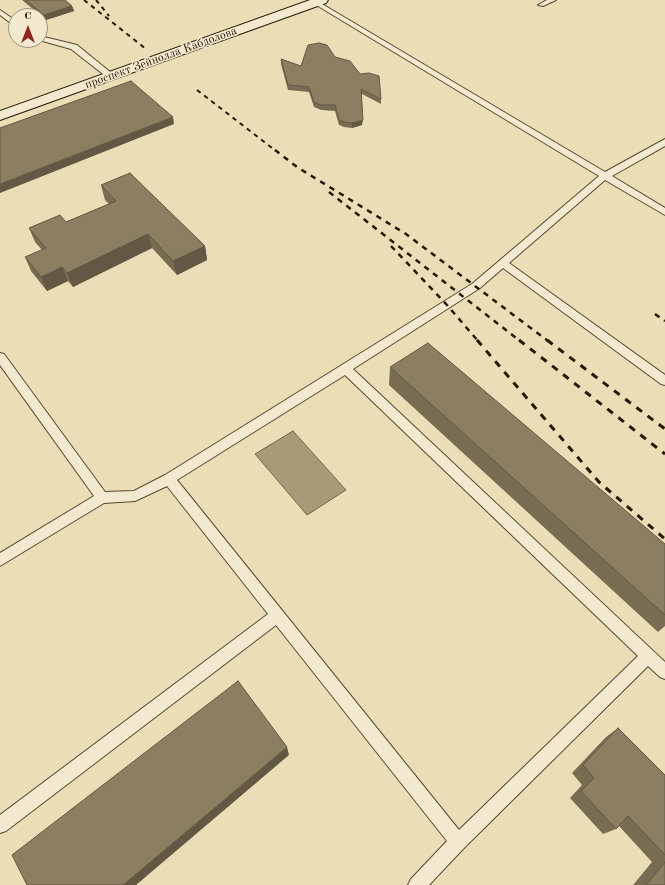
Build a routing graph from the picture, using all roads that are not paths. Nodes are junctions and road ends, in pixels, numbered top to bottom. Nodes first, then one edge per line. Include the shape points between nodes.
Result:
1 (553, 0) edge
2 (319, 1) edge
3 (540, 5) dead end
4 (0, 12) edge
5 (8, 18) edge
6 (48, 40) edge
7 (111, 76) junction
8 (0, 116) edge
9 (665, 142) edge
10 (606, 176) junction
11 (665, 212) edge
12 (502, 263) junction
13 (0, 357) edge
14 (345, 368) junction
15 (665, 381) edge
16 (169, 479) junction
17 (102, 498) junction
18 (0, 560) edge
19 (278, 615) junction
20 (648, 656) junction
21 (665, 672) edge
22 (0, 825) edge
23 (458, 842) junction
24 (417, 885) edge

1 - 3 lane
2 - 7 main road, проспект Зейнолла Кабдолова
2 - 10 lane
4 - 5 lane
6 - 7 lane via 74,47
7 - 8 main road, проспект Зейнолла Кабдолова
9 - 10 lane
10 - 11 lane
10 - 12 lane
12 - 14 lane via 476,286
12 - 15 lane
13 - 17 lane
14 - 16 lane
14 - 20 lane
16 - 17 lane via 135,496
16 - 19 lane
17 - 18 lane
19 - 22 lane
19 - 23 lane
20 - 21 lane
20 - 23 lane
23 - 24 lane

